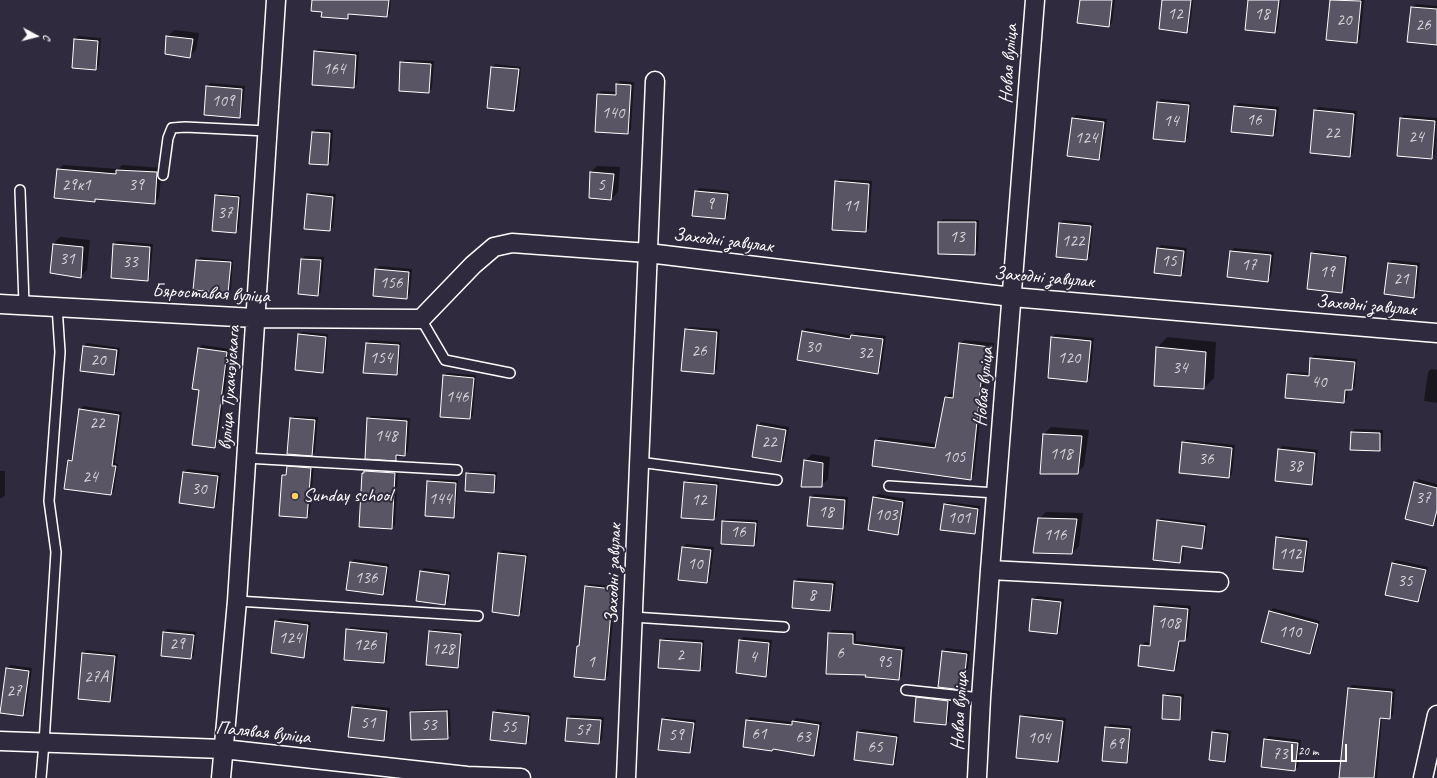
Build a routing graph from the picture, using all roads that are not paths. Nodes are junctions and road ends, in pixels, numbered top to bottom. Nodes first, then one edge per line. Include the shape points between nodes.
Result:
1 (276, 0) edge
2 (1035, 0) edge
3 (655, 81) dead end
4 (267, 131) junction
5 (163, 174) dead end
6 (20, 190) dead end
7 (648, 253) junction
8 (1012, 297) junction
9 (0, 304) edge
10 (24, 304) junction
11 (57, 306) junction
12 (255, 318) junction
13 (421, 319) junction
14 (1437, 333) edge
15 (510, 372) dead end
16 (246, 458) junction
17 (639, 462) junction
18 (457, 470) dead end
19 (777, 480) dead end
20 (890, 486) dead end
21 (996, 493) junction
22 (990, 570) junction
23 (1219, 582) dead end
24 (237, 601) junction
25 (478, 616) dead end
26 (633, 617) junction
27 (784, 627) dead end
28 (906, 690) dead end
29 (981, 698) junction
30 (1437, 715) edge
31 (0, 741) edge
32 (44, 743) junction
33 (223, 749) junction
34 (467, 777) edge
35 (41, 778) edge
36 (221, 778) edge
37 (521, 778) edge
38 (626, 778) edge
39 (977, 778) edge
40 (1423, 778) edge

1 - 4 street, вуліца Тухачэўскага
2 - 8 street, Новая вуліца
3 - 7 street, Заходні завулак
4 - 5 lane via 185,126 172,128 168,138
4 - 12 street, вуліца Тухачэўскага
6 - 10 lane
7 - 8 street, Заходні завулак
7 - 13 street, Заходні завулак via 512,243 494,247 472,265
7 - 17 street, Заходні завулак
8 - 14 street, Заходні завулак
8 - 21 street, Новая вуліца
9 - 10 street, Бяроставая вуліца
10 - 11 street, Бяроставая вуліца
11 - 12 street, Бяроставая вуліца
11 - 32 lane via 60,352 49,500 56,552
12 - 13 street, Бяроставая вуліца
12 - 16 street, вуліца Тухачэўскага
13 - 15 lane via 445,360
16 - 18 lane
16 - 24 street, вуліца Тухачэўскага
17 - 19 lane
17 - 26 street, Заходні завулак
20 - 21 lane
21 - 22 street, Новая вуліца
22 - 23 street
22 - 29 street, Новая вуліца
24 - 25 lane
24 - 33 street, вуліца Тухачэўскага
26 - 27 lane
26 - 38 street, Заходні завулак
28 - 29 lane
29 - 39 street, Новая вуліца
30 - 40 street
31 - 32 street, Палявая вуліца
32 - 33 street, Палявая вуліца
32 - 35 lane
33 - 34 street, Палявая вуліца
33 - 36 street, вуліца Тухачэўскага
34 - 37 street, Палявая вуліца

